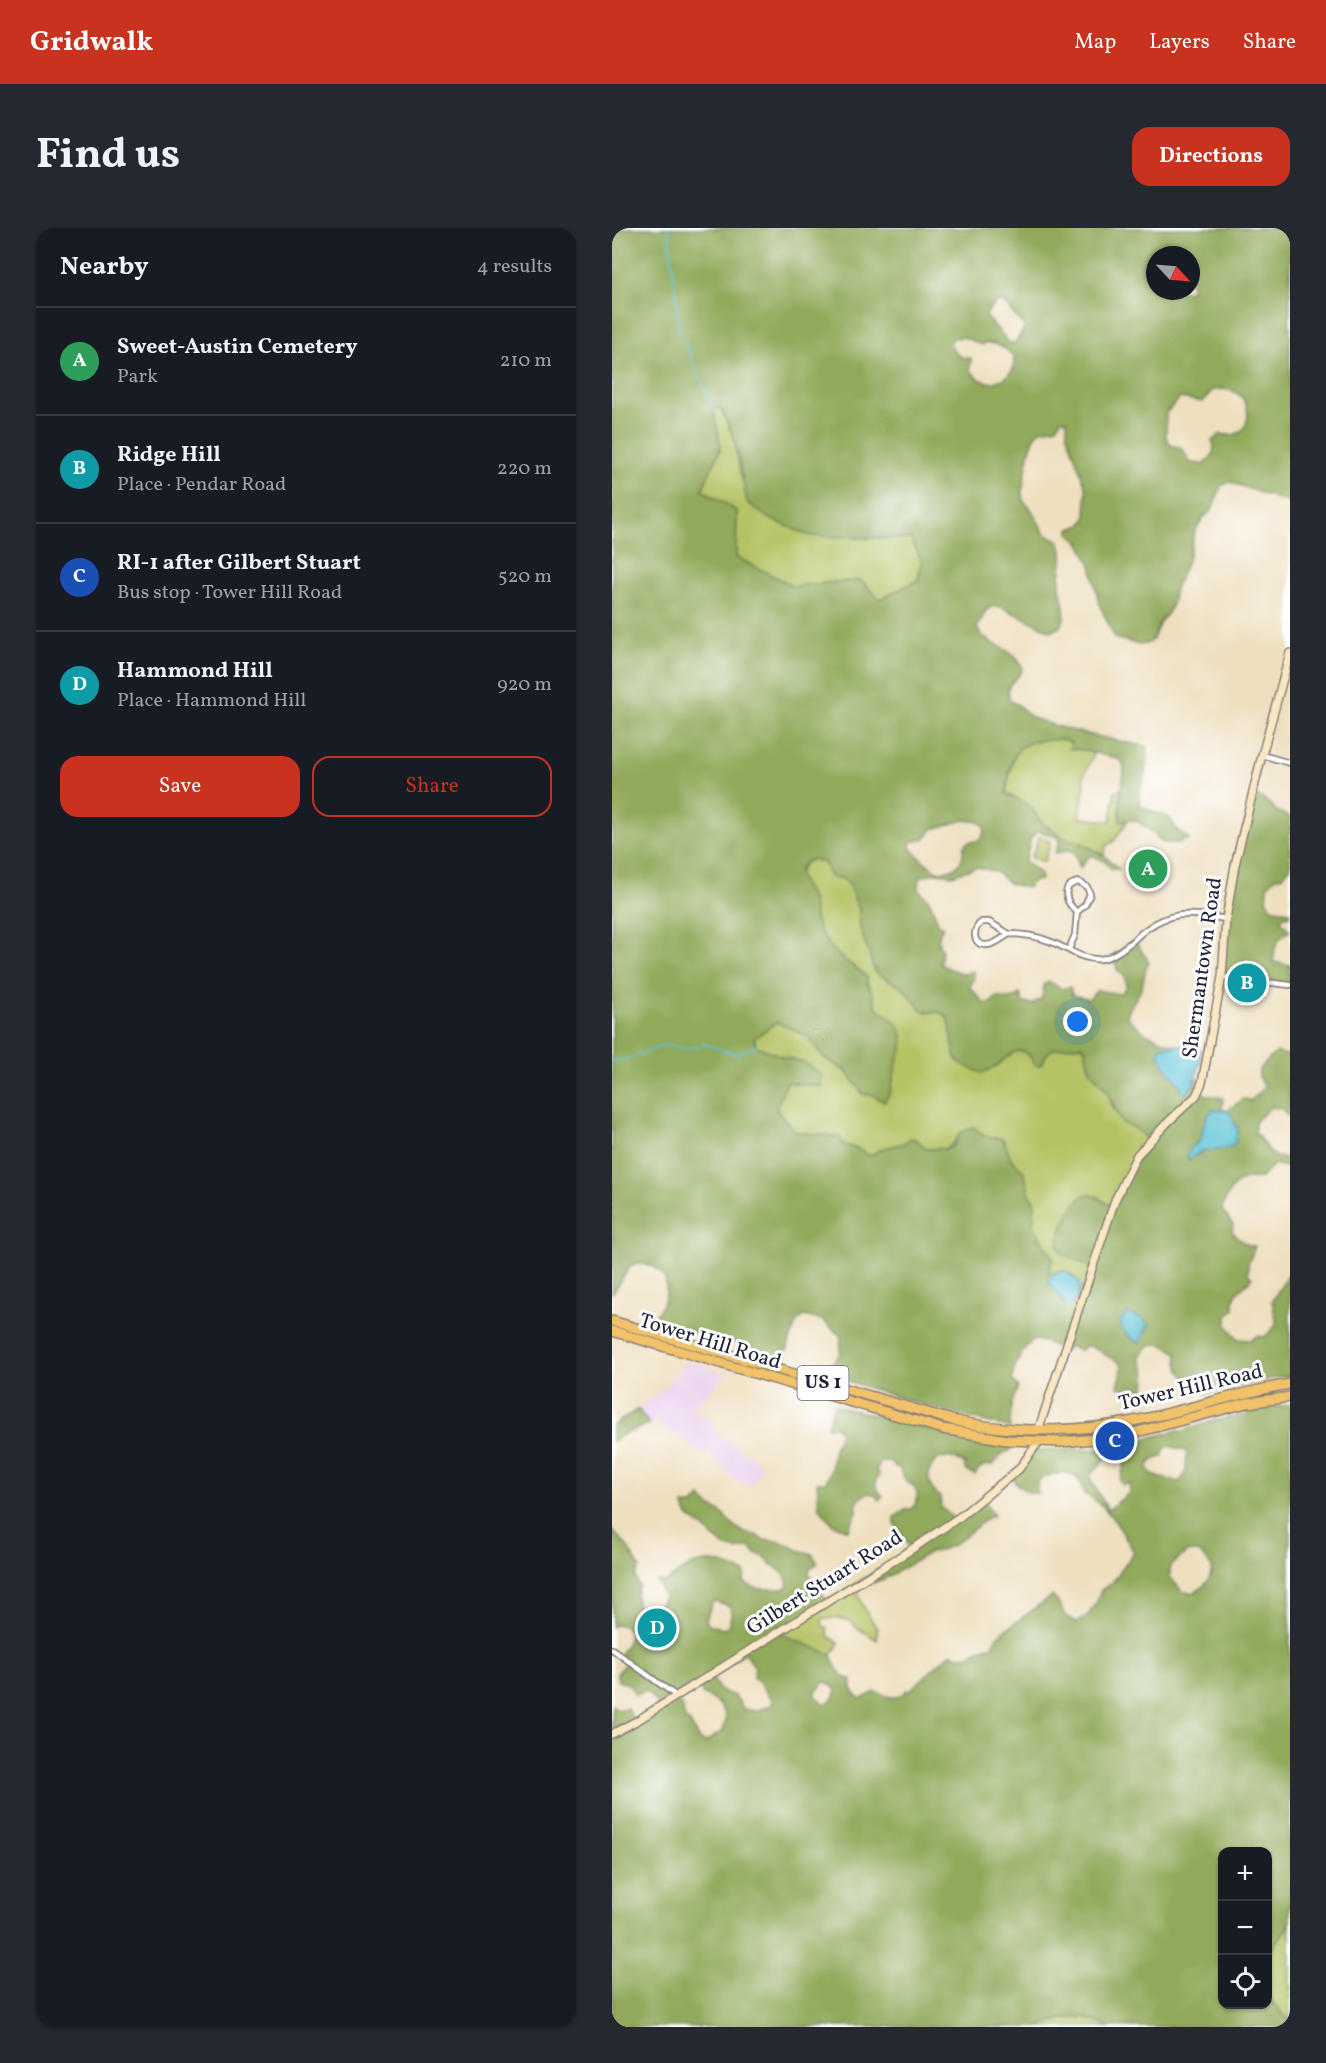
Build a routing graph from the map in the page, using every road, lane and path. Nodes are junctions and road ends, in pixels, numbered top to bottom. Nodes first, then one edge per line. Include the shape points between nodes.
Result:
1 (1290, 653) edge
2 (1262, 755) junction
3 (1290, 763) edge
4 (1077, 912) junction
5 (1226, 919) junction
6 (1009, 934) junction
7 (1069, 950) junction
8 (1222, 977) junction
9 (1290, 985) edge
10 (612, 1321) edge
11 (612, 1329) edge
12 (762, 1365) junction
13 (1290, 1384) edge
14 (1290, 1397) edge
15 (1038, 1431) junction
16 (1039, 1441) junction
17 (612, 1649) edge
18 (675, 1695) junction
19 (612, 1734) edge

1 - 2 street, Shermantown Road
2 - 3 street
2 - 5 street, Shermantown Road
4 - 4 street via 1090,894 1088,887 1079,882 1070,885 1066,892
4 - 7 street
5 - 7 street via 1192,914 1165,918 1113,955 1099,959 1084,958
5 - 8 street, Shermantown Road
6 - 6 street via 986,945 976,941 974,933 976,926 986,921
6 - 7 street via 1036,937
8 - 9 street
8 - 15 street, Shermantown Road via 1202,1083 1196,1096 1137,1155 1124,1179
10 - 12 highway, Tower Hill Road / US 1
11 - 12 highway via 756,1368
11 - 16 highway, Tower Hill Road / US 1 via 694,1357 943,1429
12 - 15 highway, Tower Hill Road / US 1 via 952,1420
13 - 15 highway, Tower Hill Road / US 1 via 1123,1423
14 - 16 highway, Tower Hill Road / US 1 via 1228,1407 1118,1437
16 - 18 street, Gilbert Stuart Road via 1019,1469 961,1516
17 - 18 street
18 - 19 street, Gilbert Stuart Road

